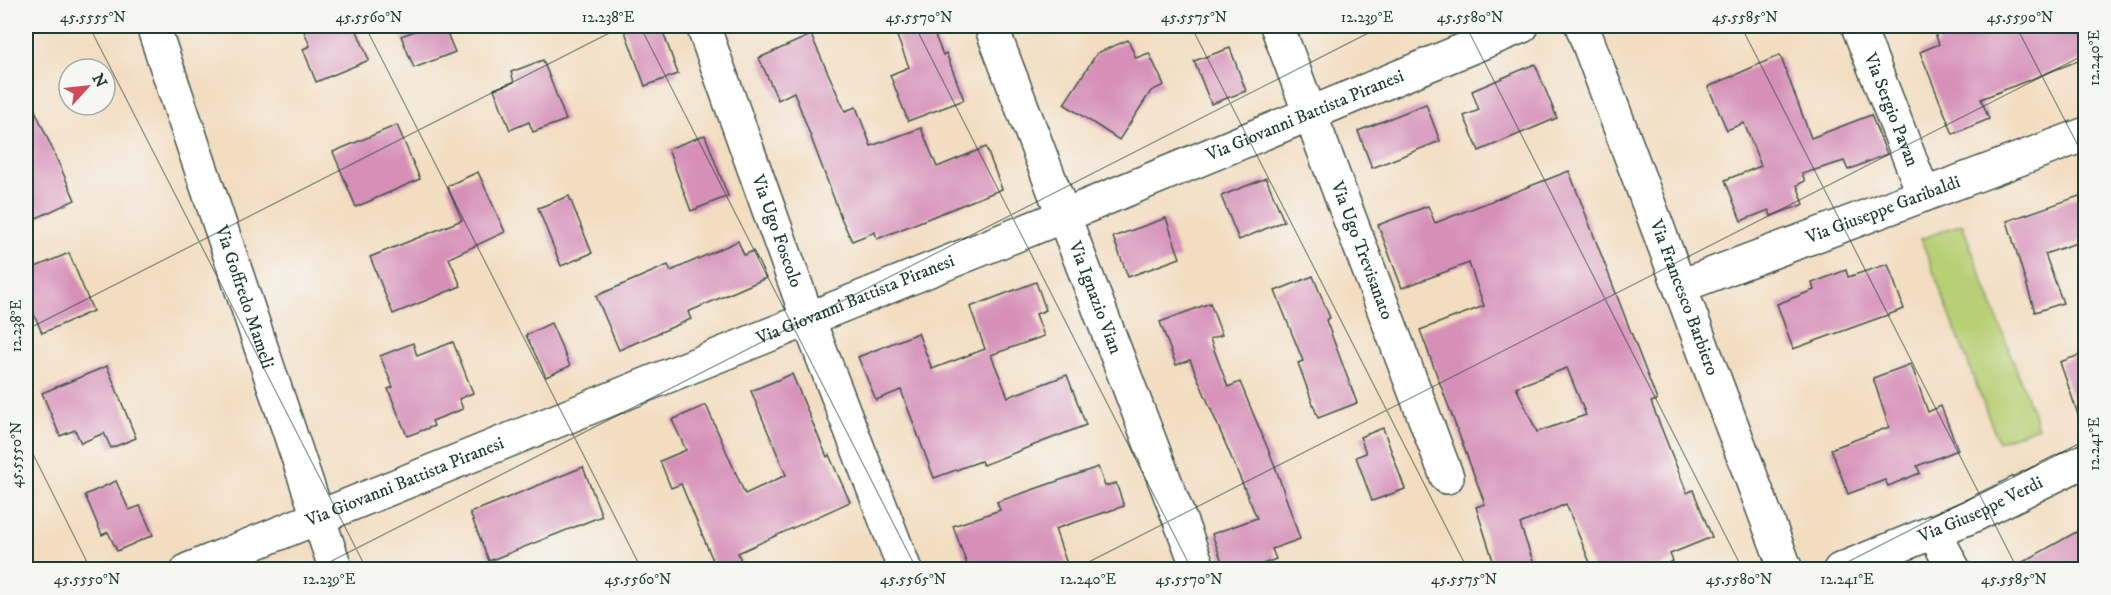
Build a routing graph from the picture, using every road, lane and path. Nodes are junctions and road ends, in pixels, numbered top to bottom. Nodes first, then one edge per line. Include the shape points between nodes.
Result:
1 (153, 26) edge
2 (703, 26) edge
3 (991, 26) edge
4 (1277, 26) edge
5 (1522, 26) edge
6 (1582, 26) edge
7 (1858, 26) edge
8 (1309, 112) junction
9 (2085, 134) edge
10 (1924, 195) junction
11 (1063, 216) junction
12 (1681, 286) junction
13 (808, 320) junction
14 (2085, 460) edge
15 (1447, 477) dead end
16 (318, 516) junction
17 (1934, 532) junction
18 (188, 570) edge
19 (336, 570) edge
20 (905, 570) edge
21 (1199, 570) edge
22 (1786, 570) edge
23 (1840, 570) edge
24 (1954, 570) edge

1 - 16 street, Via Goffredo Mameli
2 - 13 street, Via Ugo Foscolo
3 - 11 street, Via Ignazio Vian
4 - 8 street, Via Ugo Trevisanato
5 - 8 street, Via Giovanni Battista Piranesi
6 - 12 street, Via Francesco Barbiero
7 - 10 street, Via Sergio Pavan
8 - 11 street, Via Giovanni Battista Piranesi
8 - 15 street, Via Ugo Trevisanato
9 - 10 street, Via Giuseppe Garibaldi
10 - 12 street, Via Giuseppe Garibaldi
11 - 13 street, Via Giovanni Battista Piranesi
11 - 21 street, Via Ignazio Vian
12 - 22 street, Via Francesco Barbiero
13 - 16 street, Via Giovanni Battista Piranesi
13 - 20 street, Via Ugo Foscolo
14 - 17 street, Via Giuseppe Verdi
16 - 18 street, Via Giovanni Battista Piranesi
16 - 19 street, Via Goffredo Mameli
17 - 23 street, Via Giuseppe Verdi
17 - 24 street

